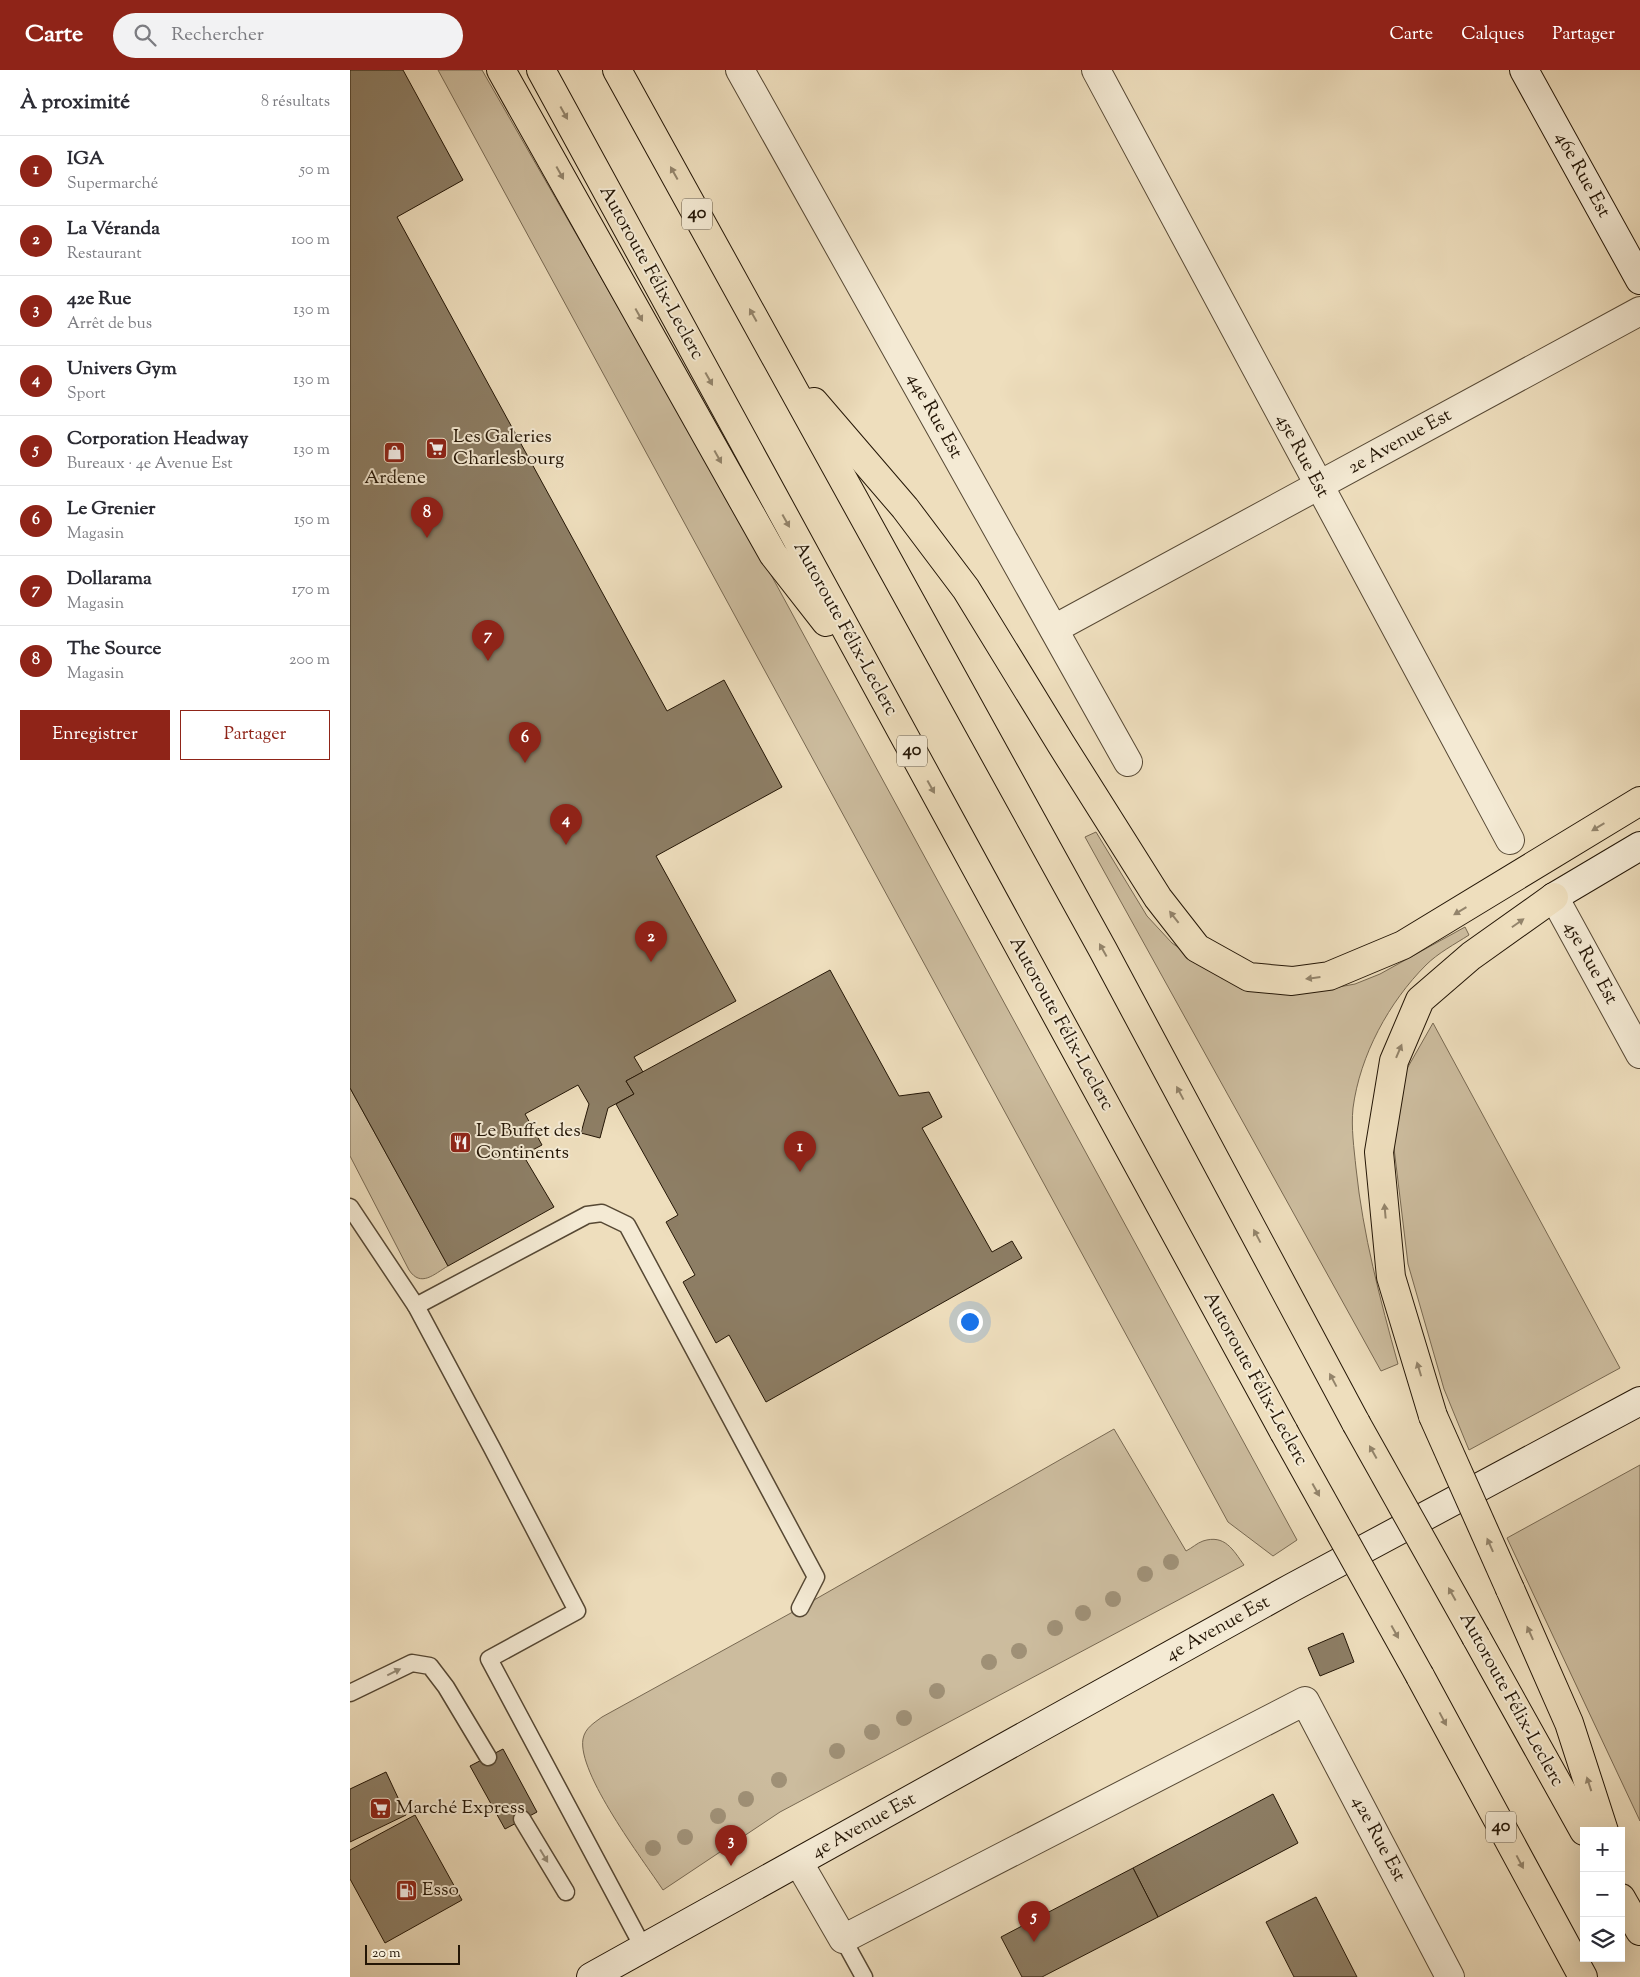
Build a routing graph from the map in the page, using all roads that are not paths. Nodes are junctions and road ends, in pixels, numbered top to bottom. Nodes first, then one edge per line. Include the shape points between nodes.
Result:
1 (501, 70) edge
2 (541, 70) edge
3 (617, 70) edge
4 (740, 70) edge
5 (1096, 70) edge
6 (1524, 70) edge
7 (1640, 280) edge
8 (1640, 311) edge
9 (777, 358) junction
10 (1319, 487) junction
11 (1054, 629) junction
12 (873, 680) junction
13 (1128, 762) dead end
14 (1640, 801) edge
15 (1510, 840) dead end
16 (1640, 846) edge
17 (1554, 897) junction
18 (1640, 1054) edge
19 (350, 1207) edge
20 (416, 1306) junction
21 (1640, 1401) edge
22 (800, 1608) dead end
23 (350, 1693) edge
24 (488, 1757) dead end
25 (522, 1820) dead end
26 (1582, 1827) edge
27 (1603, 1827) edge
28 (798, 1863) junction
29 (566, 1892) dead end
30 (1625, 1897) edge
31 (1631, 1915) edge
32 (843, 1939) junction
33 (644, 1948) junction
34 (591, 1977) edge
35 (864, 1977) edge
36 (1450, 1977) edge
37 (1583, 1977) edge

1 -> 12 highway via 773,554
2 -> 12 highway, Autoroute Félix-Leclerc / 40
9 -> 3 highway, Autoroute Félix-Leclerc / 40
4 - 11 street, 44e Rue Est
5 - 10 street, 45e Rue Est
6 - 7 street, 46e Rue Est
8 - 10 street, 2e Avenue Est
14 -> 9 highway via 1403,945 1329,976 1292,981 1249,977 1197,948 1158,898 966,589 905,508
26 -> 9 highway, Autoroute Félix-Leclerc / 40, bridge via 1356,1423 1103,950
10 - 11 street, 2e Avenue Est
10 - 15 street, 45e Rue Est
11 - 13 street, 44e Rue Est
12 -> 37 highway, Autoroute Félix-Leclerc / 40, bridge
16 - 17 street
17 - 18 street, 45e Rue Est
27 -> 17 highway, bridge via 1570,1723 1433,1416 1391,1277 1379,1152 1394,1061 1420,1000 1470,956
19 - 20 lane
20 - 22 lane via 587,1215 602,1213 628,1225 816,1576
20 - 33 lane via 577,1611 489,1660
21 - 28 street, 4e Avenue Est via 1285,1592
23 -> 24 lane via 412,1663 430,1666
25 -> 29 lane
28 - 32 street, 4e Avenue Est
28 - 33 street, 4e Avenue Est
30 - 31 highway
32 - 35 lane
32 - 36 street, 42e Rue Est via 1305,1701
33 - 34 street, 4e Avenue Est

